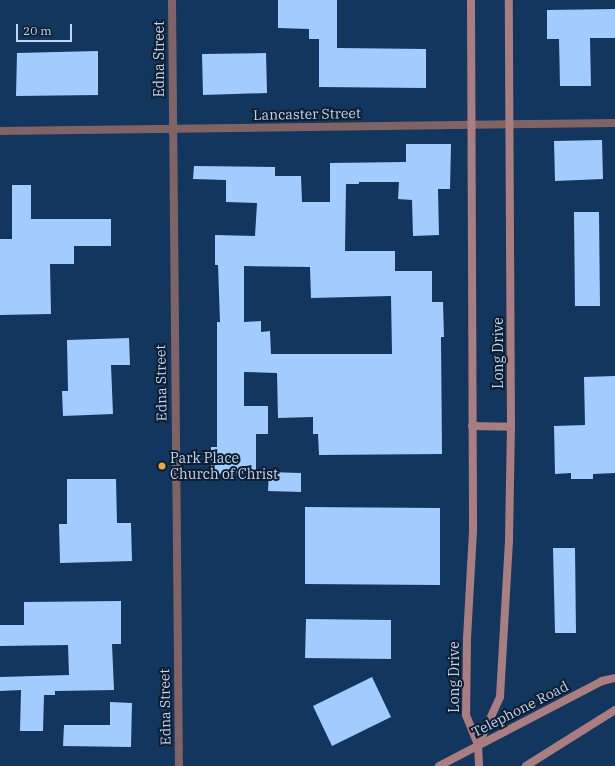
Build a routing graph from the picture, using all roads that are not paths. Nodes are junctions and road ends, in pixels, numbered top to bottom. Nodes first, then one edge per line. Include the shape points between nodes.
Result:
1 (172, 0) edge
2 (471, 0) edge
3 (509, 0) edge
4 (615, 123) edge
5 (509, 125) junction
6 (472, 126) junction
7 (172, 130) junction
8 (0, 131) edge
9 (472, 426) junction
10 (511, 427) junction
11 (615, 678) edge
12 (615, 710) edge
13 (478, 745) junction
14 (179, 766) edge
15 (439, 766) edge
16 (479, 766) edge
17 (526, 766) edge

1 - 7 street, Edna Street
2 - 6 main road, Long Drive
3 - 5 main road, Long Drive
4 - 5 street, Lancaster Street
5 - 6 street, Lancaster Street
5 - 10 main road, Long Drive
6 - 7 street, Lancaster Street
6 - 9 main road, Long Drive
7 - 8 street, Lancaster Street
7 - 14 street, Edna Street
9 - 10 main road
9 - 13 main road, Long Drive via 473,531 466,716
10 - 13 main road, Long Drive via 509,539 500,697
11 - 13 main road, Telephone Road via 602,682
12 - 17 main road
13 - 15 main road, Telephone Road
13 - 16 main road

